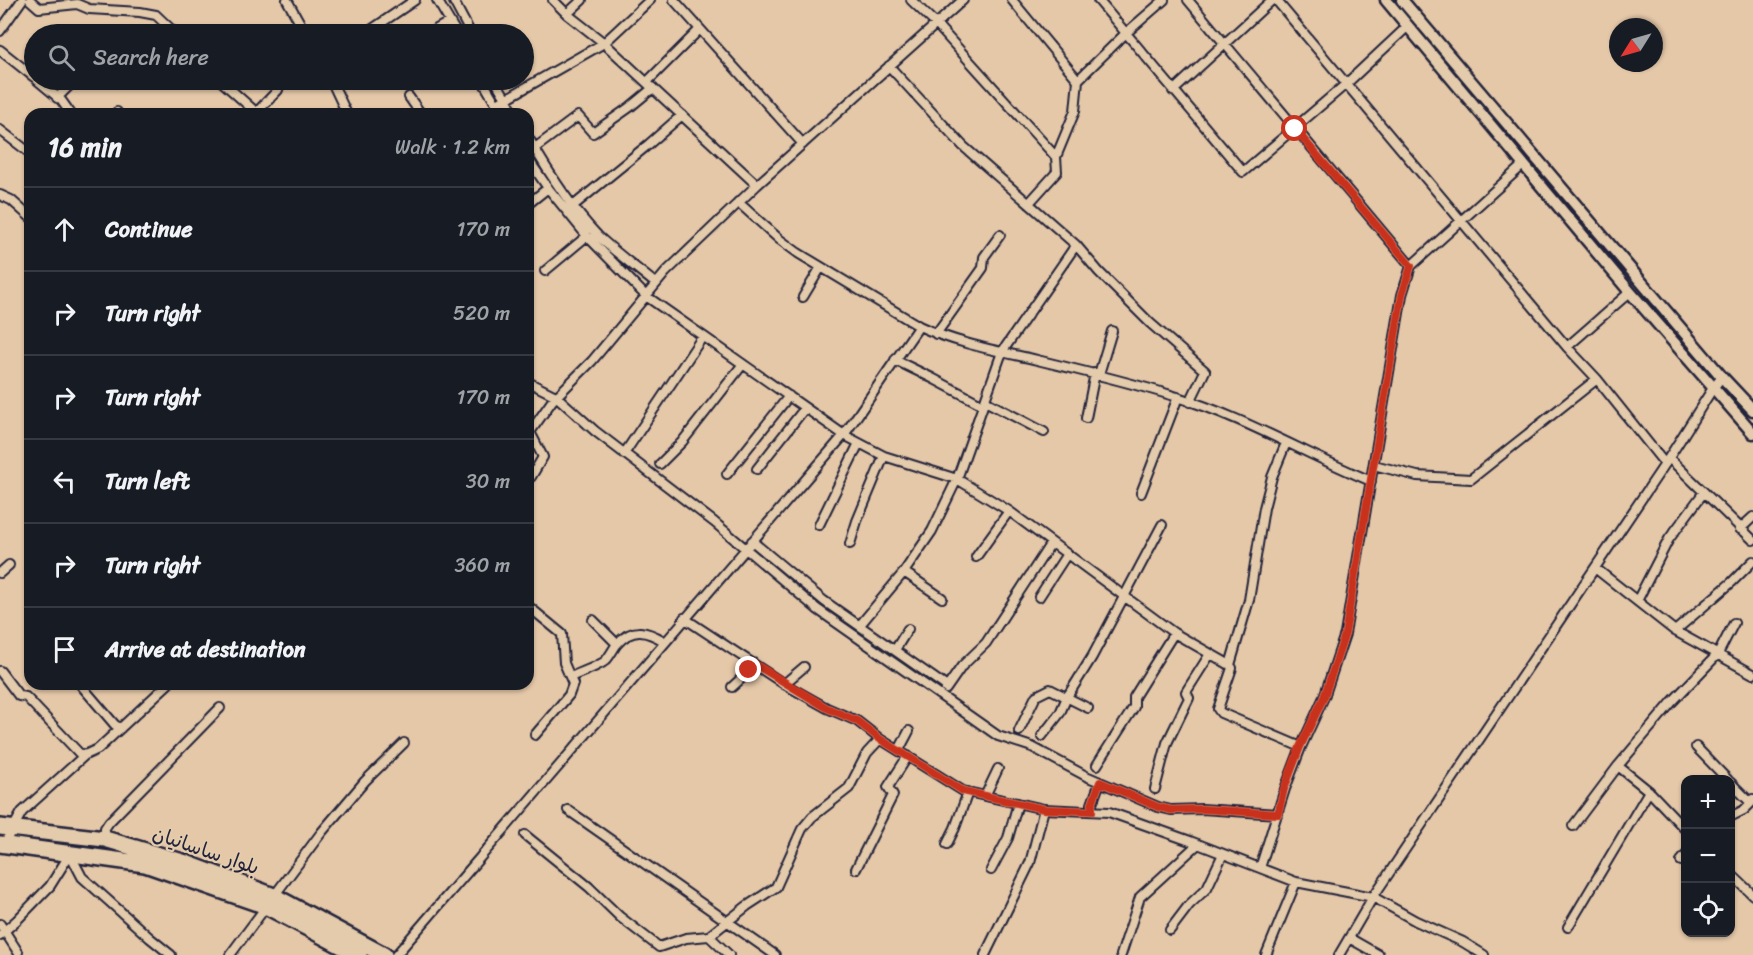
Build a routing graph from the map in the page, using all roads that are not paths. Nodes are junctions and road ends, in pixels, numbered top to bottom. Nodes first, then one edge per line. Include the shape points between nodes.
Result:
1 (22, 0) edge
2 (30, 0) edge
3 (287, 0) edge
4 (415, 0) edge
5 (437, 0) edge
6 (453, 0) edge
7 (553, 0) edge
8 (582, 0) edge
9 (650, 0) edge
10 (674, 0) edge
11 (911, 0) edge
12 (963, 0) edge
13 (1012, 0) edge
14 (1098, 0) edge
15 (1164, 0) edge
16 (1188, 0) edge
17 (1274, 0) edge
18 (1386, 0) edge
19 (1402, 0) edge
20 (567, 14) junction
21 (449, 22) joint
22 (165, 24) edge
23 (300, 24) edge
24 (380, 24) edge
25 (446, 24) edge
26 (466, 24) edge
27 (936, 24) junction
28 (1408, 26) junction
29 (700, 30) junction
30 (0, 31) edge
31 (1126, 33) junction
32 (604, 43) junction
33 (1224, 44) junction
34 (0, 50) edge
35 (889, 66) junction
36 (24, 69) edge
37 (1078, 80) junction
38 (534, 83) edge
39 (1346, 84) junction
40 (650, 85) junction
41 (49, 90) edge
42 (65, 90) edge
43 (231, 90) edge
44 (278, 90) edge
45 (336, 90) edge
46 (488, 90) edge
47 (501, 90) edge
48 (522, 90) edge
49 (1173, 91) junction
50 (409, 97) dead end
51 (57, 98) junction
52 (506, 99) junction
53 (497, 104) junction
54 (66, 108) edge
55 (251, 108) edge
56 (262, 108) edge
57 (344, 108) edge
58 (417, 108) edge
59 (499, 108) edge
60 (511, 108) edge
61 (682, 115) junction
62 (1295, 129) junction
63 (0, 130) edge
64 (803, 144) junction
65 (24, 148) edge
66 (535, 148) joint
67 (1056, 157) junction
68 (1523, 165) junction
69 (547, 170) junction
70 (534, 173) edge
71 (756, 185) junction
72 (548, 188) junction
73 (0, 195) edge
74 (534, 199) edge
75 (738, 202) junction
76 (1030, 202) junction
77 (573, 206) junction
78 (24, 212) edge
79 (1461, 221) junction
80 (1000, 235) dead end
81 (587, 236) junction
82 (1076, 244) junction
83 (1411, 266) junction
84 (821, 267) junction
85 (545, 271) dead end
86 (656, 284) junction
87 (1630, 292) junction
88 (646, 296) junction
89 (803, 297) dead end
90 (919, 326) junction
91 (1112, 331) dead end
92 (936, 334) junction
93 (703, 336) junction
94 (1567, 347) junction
95 (1002, 352) junction
96 (895, 360) junction
97 (743, 364) junction
98 (1097, 374) junction
99 (1722, 377) junction
100 (1598, 379) junction
101 (534, 385) edge
102 (1713, 388) junction
103 (556, 396) junction
104 (789, 396) junction
105 (1178, 397) junction
106 (1190, 402) junction
107 (984, 403) junction
108 (804, 408) junction
109 (1753, 410) edge
110 (1086, 418) dead end
111 (534, 425) edge
112 (1044, 432) dead end
113 (1753, 433) edge
114 (844, 435) junction
115 (534, 442) edge
116 (859, 443) junction
117 (1286, 443) junction
118 (624, 454) junction
119 (884, 456) junction
120 (1667, 461) junction
121 (660, 464) dead end
122 (1374, 465) junction
123 (757, 469) dead end
124 (534, 472) edge
125 (727, 474) dead end
126 (957, 479) junction
127 (1371, 482) junction
128 (1704, 492) junction
129 (1141, 493) dead end
130 (1009, 511) junction
131 (1753, 517) edge
132 (819, 525) dead end
133 (1162, 525) dead end
134 (1740, 529) junction
135 (1753, 540) edge
136 (752, 541) junction
137 (1051, 543) junction
138 (850, 544) dead end
139 (745, 549) junction
140 (1067, 554) junction
141 (976, 557) dead end
142 (1753, 561) edge
143 (9, 565) dead end
144 (1595, 568) junction
145 (904, 572) junction
146 (0, 573) edge
147 (1126, 596) junction
148 (1039, 597) dead end
149 (942, 598) dead end
150 (1637, 601) junction
151 (534, 611) edge
152 (684, 618) junction
153 (593, 620) dead end
154 (1734, 623) dead end
155 (860, 625) junction
156 (908, 629) dead end
157 (1675, 631) junction
158 (1174, 633) junction
159 (664, 641) junction
160 (617, 644) junction
161 (895, 650) junction
162 (1210, 654) junction
163 (1718, 654) junction
164 (753, 663) junction
165 (1230, 665) junction
166 (804, 667) dead end
167 (0, 671) edge
168 (1753, 674) edge
169 (571, 677) junction
170 (784, 684) junction
171 (732, 687) dead end
172 (947, 687) junction
173 (85, 690) edge
174 (161, 690) edge
175 (942, 696) junction
176 (1067, 697) junction
177 (220, 708) dead end
178 (1088, 708) dead end
179 (121, 728) junction
180 (1019, 731) dead end
181 (909, 732) dead end
182 (535, 735) dead end
183 (1042, 735) dead end
184 (880, 739) junction
185 (404, 743) dead end
186 (1300, 747) junction
187 (1696, 747) dead end
188 (899, 750) junction
189 (85, 756) junction
190 (908, 756) junction
191 (1098, 765) dead end
192 (1618, 766) junction
193 (998, 769) dead end
194 (1723, 775) edge
195 (1100, 782) junction
196 (1735, 786) edge
197 (1155, 789) dead end
198 (1649, 791) junction
199 (968, 792) junction
200 (985, 796) junction
201 (1752, 801) edge
202 (1018, 803) junction
203 (1044, 809) junction
204 (568, 810) dead end
205 (1092, 811) junction
206 (1278, 814) junction
207 (1735, 816) edge
208 (1573, 826) dead end
209 (8, 827) edge
210 (1685, 829) edge
211 (525, 835) dead end
212 (105, 839) junction
213 (2, 844) edge
214 (947, 844) dead end
215 (1198, 844) junction
216 (70, 854) junction
217 (1223, 854) junction
218 (1260, 868) junction
219 (856, 869) dead end
220 (991, 870) dead end
221 (1735, 877) edge
222 (1296, 882) junction
223 (1753, 895) edge
224 (1373, 897) junction
225 (269, 901) junction
226 (727, 922) junction
227 (1568, 927) dead end
228 (2, 930) edge
229 (1170, 930) dead end
230 (709, 936) junction
231 (1349, 938) junction
232 (18, 952) dead end
233 (171, 955) edge
234 (230, 955) edge
235 (359, 955) edge
236 (384, 955) edge
237 (396, 955) edge
238 (729, 955) edge
239 (775, 955) edge
240 (985, 955) edge
241 (1121, 955) edge
242 (1266, 955) edge
243 (1339, 955) edge
244 (1378, 955) edge
245 (1484, 955) edge

1 - 30 street
2 - 22 street via 39,8 77,4 89,9 140,12 156,15
3 - 23 street
4 - 24 street
5 - 21 street
6 - 26 street
7 - 20 street
8 - 20 street
9 - 32 street
10 - 29 street
11 - 27 street
12 - 27 street
13 - 37 street
14 - 31 street
15 - 31 street
16 - 33 street
17 - 33 street
17 - 39 street
18 - 28 street
19 - 99 street
20 - 32 street
21 - 25 street
27 - 35 street
27 - 67 street
28 - 39 street
28 - 68 street
29 - 40 street
29 - 64 street
31 - 37 street
31 - 49 street
32 - 38 street
32 - 40 street
33 - 49 street
33 - 62 street
34 - 36 street
35 - 64 street
35 - 76 street via 963,146
37 - 67 street via 1075,111
39 - 62 street
39 - 79 street
40 - 61 street
40 - 66 street via 630,107 593,133 578,116
41 - 51 street
42 - 51 street
43 - 55 street
44 - 56 street
45 - 57 street
46 - 53 street
47 - 52 street
48 - 52 street
49 - 62 street via 1243,172
50 - 58 street
51 - 54 street
52 - 53 street
52 - 60 street
53 - 59 street
61 - 71 street
61 - 77 street
62 - 83 street
63 - 65 street
64 - 71 street
66 - 69 street
67 - 76 street via 1057,172
68 - 79 street
68 - 87 street
69 - 70 street
69 - 77 street
70 - 72 street
71 - 75 street
72 - 74 street
72 - 81 street
73 - 78 street
75 - 84 street via 779,239
75 - 86 street
76 - 82 street
77 - 86 street via 599,236
79 - 83 street
79 - 94 street
80 - 92 street via 984,257 984,268
81 - 85 street
81 - 88 street
82 - 95 street
82 - 106 street via 1150,323 1205,371
83 - 122 street via 1402,295
84 - 89 street
84 - 90 street
86 - 88 street
87 - 94 street
87 - 102 street
88 - 93 street
88 - 103 street via 592,361
90 - 92 street
90 - 96 street
91 - 98 street
92 - 95 street
93 - 97 street
93 - 118 street
94 - 100 street
95 - 98 street
95 - 107 street
96 - 107 street
96 - 114 street
97 - 104 street
97 - 121 street
98 - 105 street
98 - 110 street
99 - 102 street
99 - 109 street
100 - 120 street
100 - 122 street via 1471,479 1417,476
101 - 103 street
102 - 113 street
102 - 120 street
103 - 111 street
103 - 118 street
104 - 108 street
104 - 125 street
105 - 106 street
105 - 129 street
106 - 117 street via 1242,420
107 - 112 street
107 - 126 street
108 - 114 street
108 - 123 street
114 - 116 street
114 - 136 street
115 - 124 street via 543,457
116 - 119 street
116 - 132 street
117 - 127 street
117 - 165 street via 1264,508 1250,600
118 - 139 street
119 - 126 street
119 - 138 street
120 - 128 street
120 - 144 street
122 - 127 street
126 - 130 street
126 - 145 street via 932,531
127 - 186 street via 1345,634 1324,697
128 - 134 street
128 - 150 street via 1669,539
130 - 137 street
130 - 141 street
131 - 134 street
133 - 147 street
134 - 135 street
136 - 139 street
136 - 155 street via 803,585
137 - 140 street
137 - 172 street via 986,643
139 - 152 street
139 - 175 street via 816,609
140 - 147 street
140 - 148 street
142 - 157 street
143 - 146 street
144 - 150 street
144 - 224 street
145 - 149 street
145 - 155 street
147 - 158 street
147 - 176 street
150 - 157 street
151 - 169 street via 562,634 564,663
152 - 159 street
152 - 164 street
153 - 160 street
154 - 163 street
155 - 161 street
156 - 161 street
157 - 163 street
158 - 162 street
158 - 191 street
159 - 160 street via 642,631
159 - 237 street
160 - 169 street via 603,662
161 - 172 street
162 - 165 street
162 - 197 street via 1186,692 1189,698 1167,743
163 - 168 street
163 - 192 street
164 - 170 street
164 - 171 street
165 - 186 street via 1219,711
166 - 170 street
167 - 189 street via 19,696 26,697
169 - 182 street via 569,695
170 - 184 street via 857,721
172 - 175 street
173 - 179 street
174 - 179 street
175 - 195 street via 998,736 1032,747
176 - 178 street
176 - 180 street via 1053,689 1036,696
176 - 183 street
177 - 212 street via 109,822
179 - 189 street
181 - 188 street
184 - 188 street
184 - 226 street via 867,753 849,788 802,829 776,887
185 - 225 street via 365,781
186 - 206 street
187 - 194 street
188 - 190 street
189 - 209 street
190 - 199 street
190 - 219 street via 888,787 893,795
192 - 198 street
192 - 208 street
193 - 200 street
195 - 205 street
195 - 206 street via 1171,810
196 - 201 street
198 - 210 street
198 - 227 street
199 - 200 street
199 - 214 street
200 - 202 street
201 - 207 street
202 - 203 street
202 - 220 street via 1008,838
203 - 205 street
203 - 240 street via 1030,863
204 - 226 street
205 - 215 street via 1109,812
206 - 218 street
209 - 212 highway, بلوار ساسانیان
209 - 213 street
211 - 230 street via 659,946
212 - 225 highway, بلوار ساسانیان via 186,863
213 - 216 highway, بلوار ساسانیان
215 - 217 street
215 - 241 street via 1140,897
216 - 225 highway, بلوار ساسانیان via 145,864
216 - 228 street via 50,886 17,921
216 - 233 street via 82,877
217 - 218 street
217 - 229 street via 1207,888
218 - 222 street
221 - 223 street
222 - 224 street
222 - 242 street
224 - 231 street
224 - 245 street
225 - 234 street
225 - 235 highway, بلوار ساسانیان
225 - 236 highway, بلوار ساسانیان
226 - 230 street
226 - 239 street
228 - 232 street
230 - 238 street
231 - 243 street
231 - 244 street

